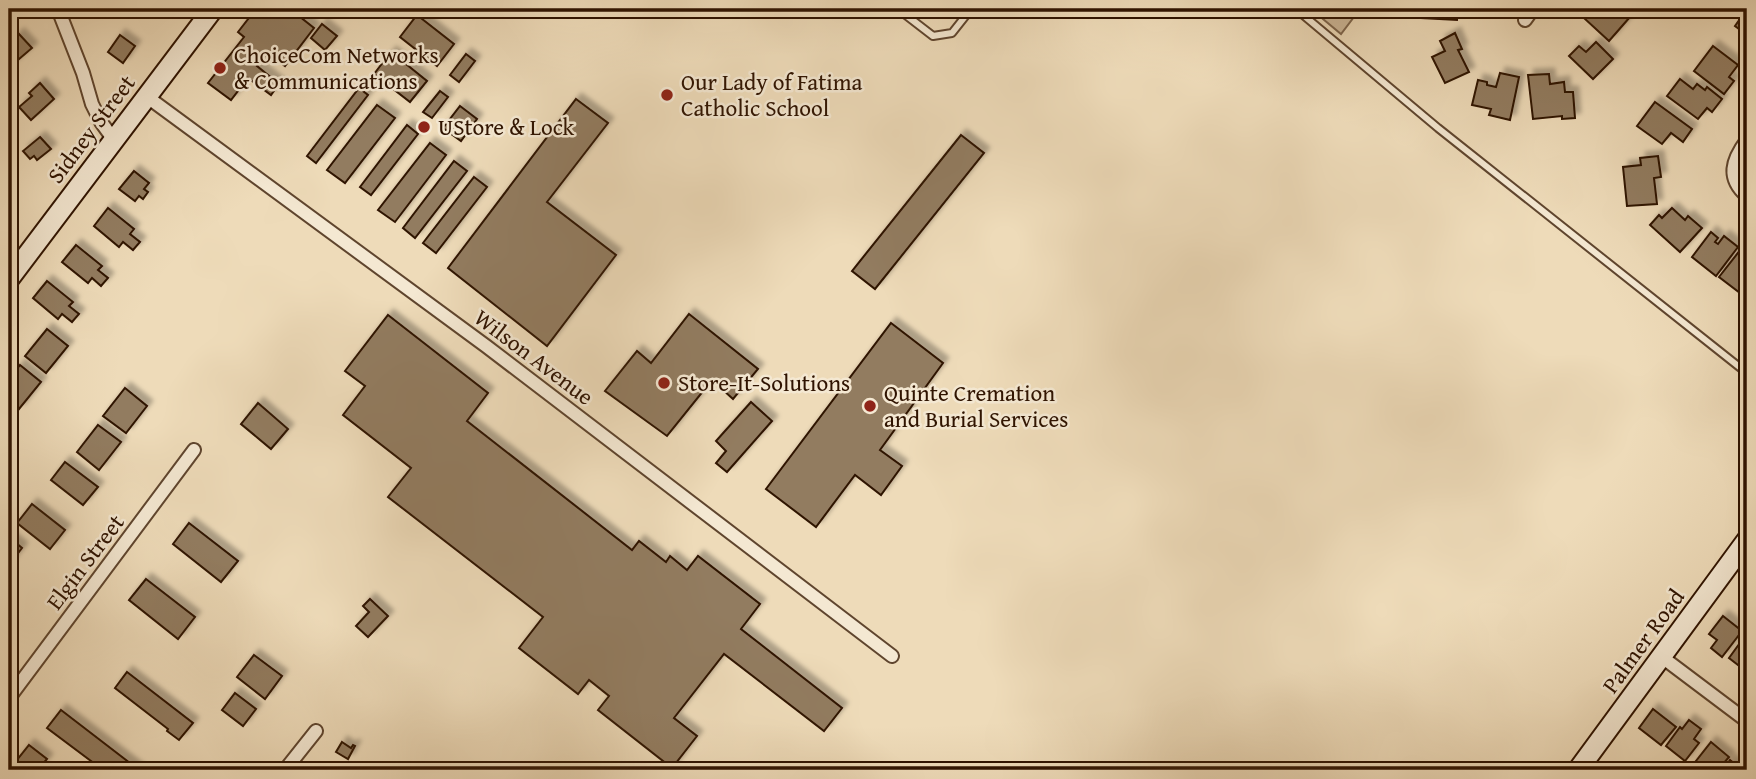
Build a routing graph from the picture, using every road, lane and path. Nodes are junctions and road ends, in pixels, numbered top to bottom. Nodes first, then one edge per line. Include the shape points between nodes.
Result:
1 (58, 9) edge
2 (213, 9) edge
3 (898, 9) edge
4 (971, 9) edge
5 (1296, 9) edge
6 (146, 96) junction
7 (114, 140) junction
8 (1747, 140) edge
9 (1747, 196) edge
10 (9, 279) edge
11 (1747, 373) edge
12 (194, 450) dead end
13 (1747, 540) edge
14 (892, 656) dead end
15 (1662, 657) junction
16 (9, 698) edge
17 (1747, 722) edge
18 (316, 731) dead end
19 (285, 770) edge
20 (1578, 770) edge

1 - 7 street via 92,104
2 - 6 main road, Sidney Street
3 - 4 lane via 933,36 952,33
5 - 11 lane
6 - 7 main road, Sidney Street
6 - 14 street, Wilson Avenue via 485,346
7 - 10 main road, Sidney Street
8 - 9 street via 1733,167 1735,183
12 - 16 street, Elgin Street
13 - 15 main road, Palmer Road
15 - 17 street
15 - 20 main road, Palmer Road
18 - 19 street

